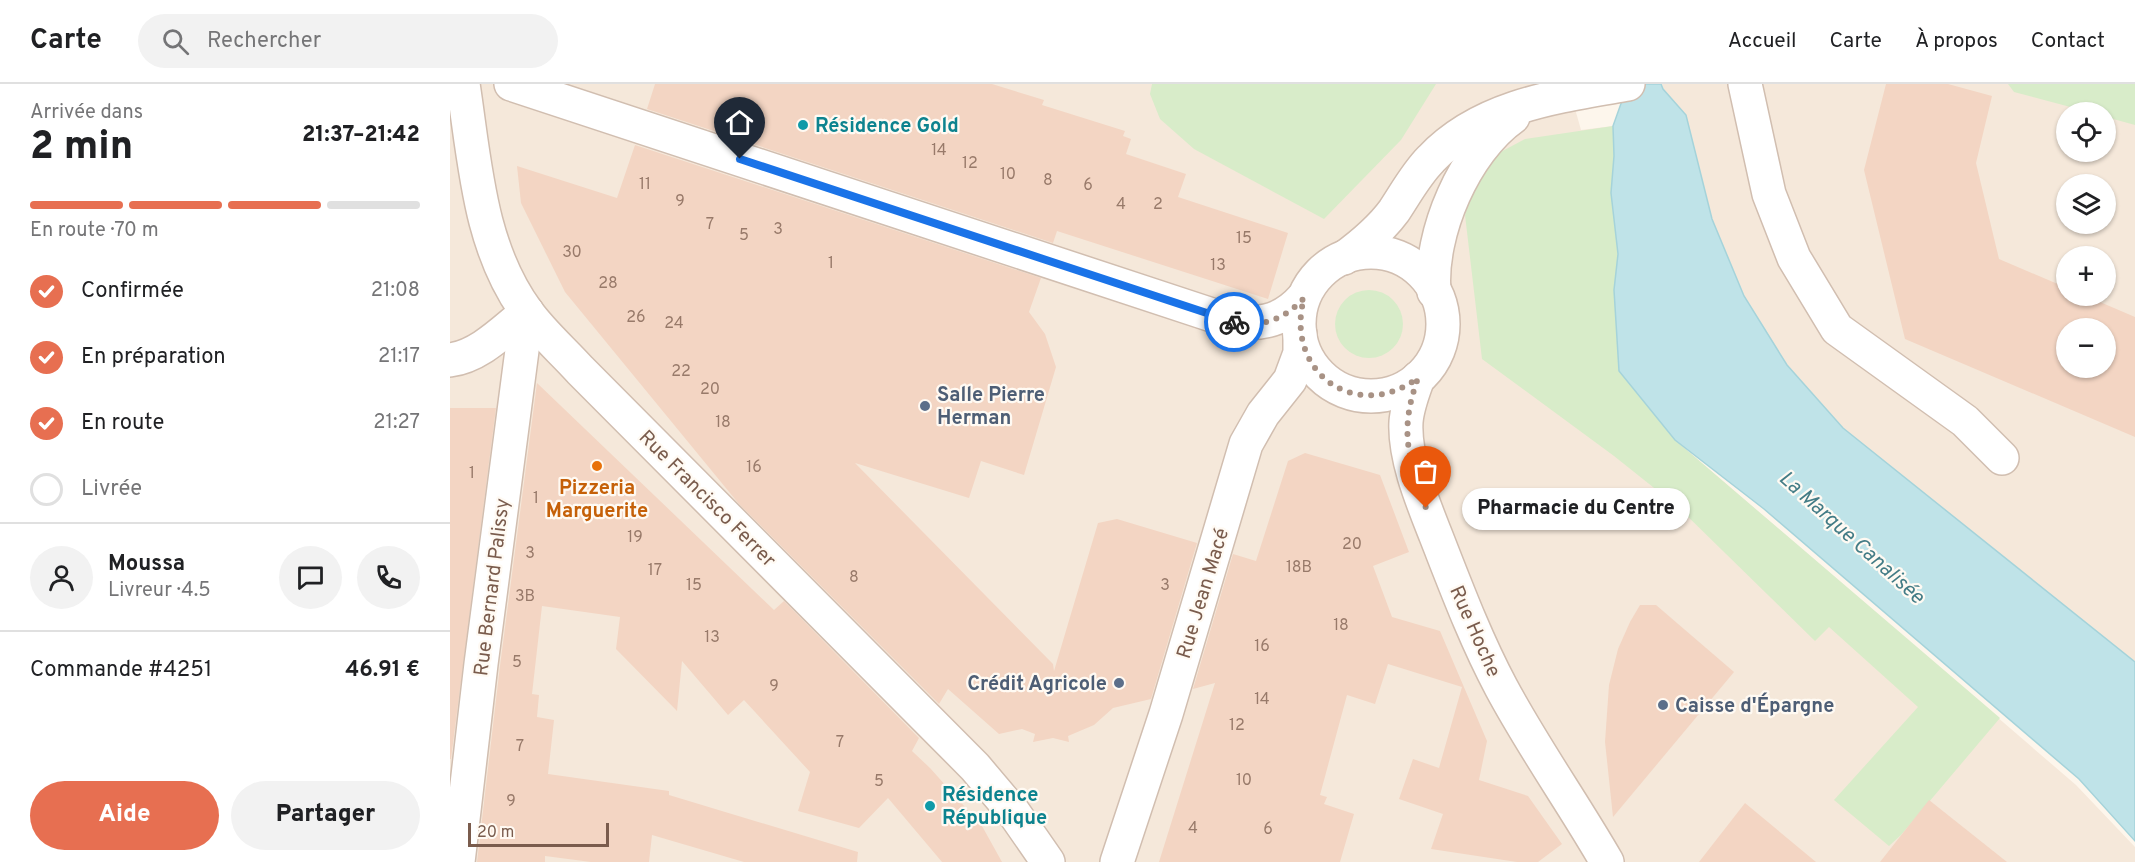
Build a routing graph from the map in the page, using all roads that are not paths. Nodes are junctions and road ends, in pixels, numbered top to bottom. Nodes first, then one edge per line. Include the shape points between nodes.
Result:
1 (463, 84) edge
2 (511, 84) edge
3 (1628, 84) edge
4 (1745, 84) edge
5 (1549, 100) junction
6 (1344, 258) junction
7 (1434, 292) junction
8 (1304, 298) junction
9 (527, 312) junction
10 (1300, 334) junction
11 (450, 360) edge
12 (1418, 378) junction
13 (2002, 458) dead end
14 (458, 862) edge
15 (1048, 862) edge
16 (1117, 862) edge
17 (1607, 862) edge

1 - 9 street, Rue Francisco Ferrer via 484,220 501,268
2 - 8 street via 1242,324 1273,321
3 - 5 street
4 - 13 street via 1769,194 1794,258 1837,329 1965,421
5 - 6 street via 1499,113 1450,141 1431,159 1383,224
5 - 7 street via 1521,111 1505,123 1467,167 1439,240
6 - 7 street via 1367,252 1390,255 1412,265
6 - 8 street via 1324,270
7 - 12 street via 1442,314 1441,338 1432,360
8 - 10 street
9 - 11 street via 484,346
9 - 14 street, Rue Bernard Palissy
9 - 15 street, Rue Francisco Ferrer via 975,767
10 - 12 street via 1312,366 1351,393 1386,394
10 - 16 street, Rue Jean Macé via 1300,353 1290,380 1246,444 1166,714
12 - 17 street, Rue Hoche via 1410,399 1407,439 1414,474 1432,525 1500,685

